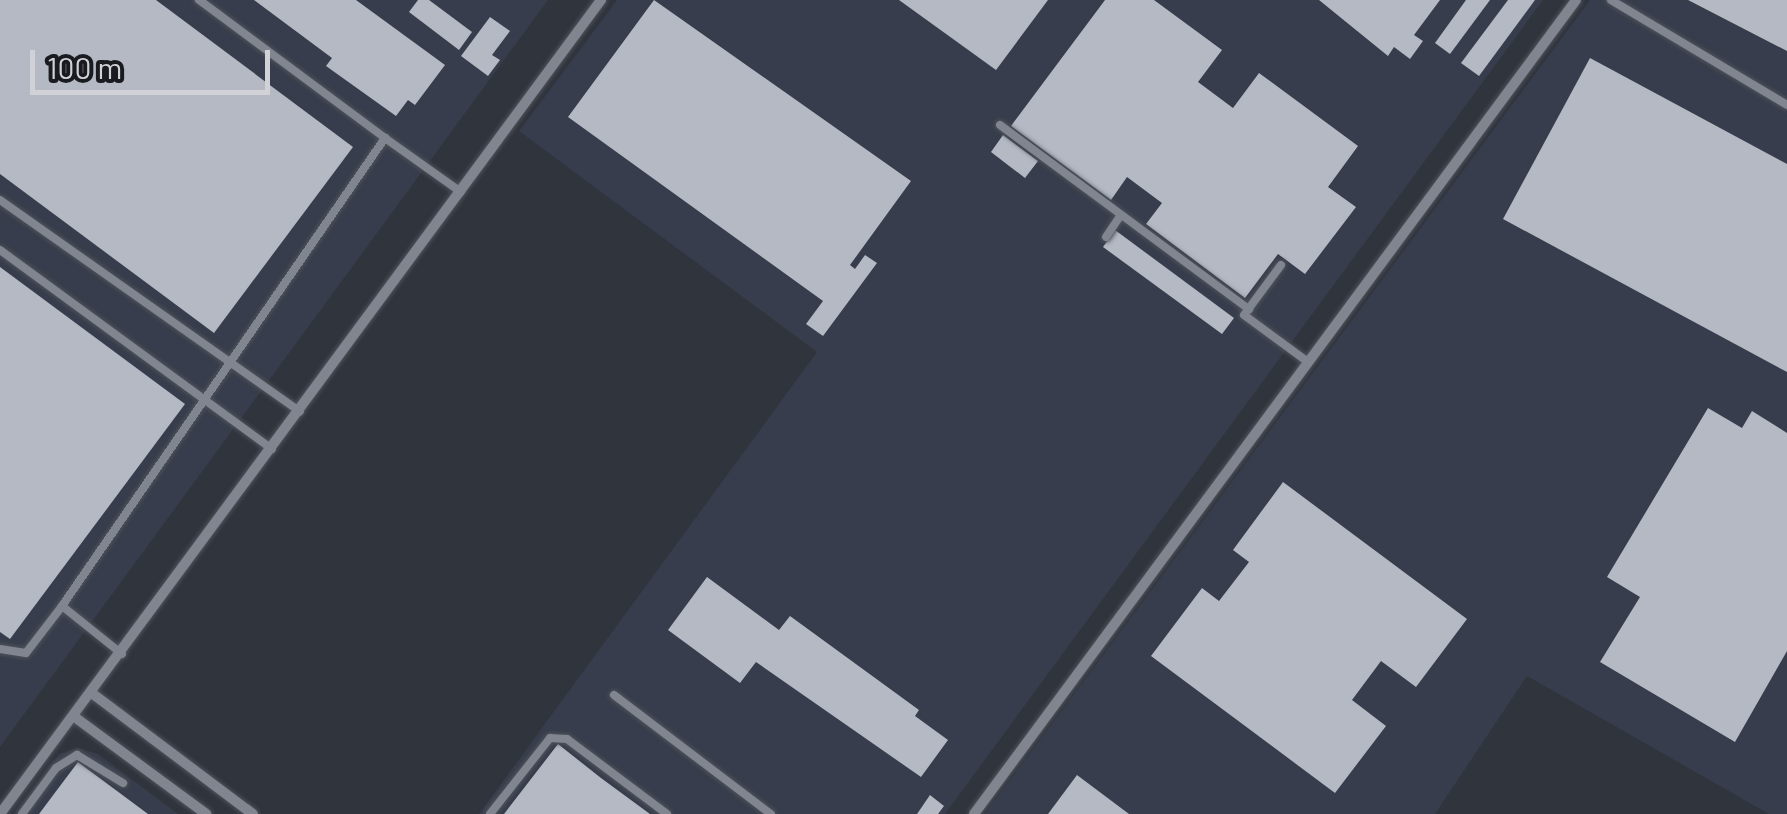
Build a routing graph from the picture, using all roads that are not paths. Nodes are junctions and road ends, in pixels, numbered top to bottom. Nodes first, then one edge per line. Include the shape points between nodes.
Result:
1 (198, 0) edge
2 (601, 0) edge
3 (1576, 0) edge
4 (1610, 0) edge
5 (1787, 105) edge
6 (1000, 124) dead end
7 (385, 138) junction
8 (461, 192) junction
9 (0, 200) edge
10 (1120, 216) junction
11 (1106, 237) dead end
12 (0, 250) edge
13 (1281, 265) dead end
14 (1249, 309) junction
15 (1308, 362) junction
16 (232, 366) junction
17 (207, 401) junction
18 (300, 412) junction
19 (272, 450) junction
20 (62, 606) junction
21 (0, 648) edge
22 (122, 654) junction
23 (93, 694) junction
24 (614, 696) dead end
25 (76, 718) junction
26 (122, 783) dead end
27 (0, 814) edge
28 (22, 814) edge
29 (206, 814) edge
30 (253, 814) edge
31 (490, 814) edge
32 (667, 814) edge
33 (770, 814) edge
34 (974, 814) edge

1 - 7 lane
2 - 8 street
3 - 15 street
4 - 5 lane
6 - 10 lane
7 - 8 lane
7 - 16 lane
8 - 18 street
9 - 16 lane
10 - 11 lane
10 - 14 lane
12 - 17 lane
13 - 14 lane
14 - 15 lane via 1244,315
15 - 34 street
16 - 17 lane
16 - 18 lane
17 - 19 lane
17 - 20 lane
18 - 19 street
19 - 22 street
20 - 21 lane via 26,654
20 - 22 lane
22 - 23 street
23 - 25 street
23 - 30 street
24 - 33 lane
25 - 27 street
25 - 29 street
26 - 28 lane via 77,755 56,768
31 - 32 lane via 550,738 567,739

